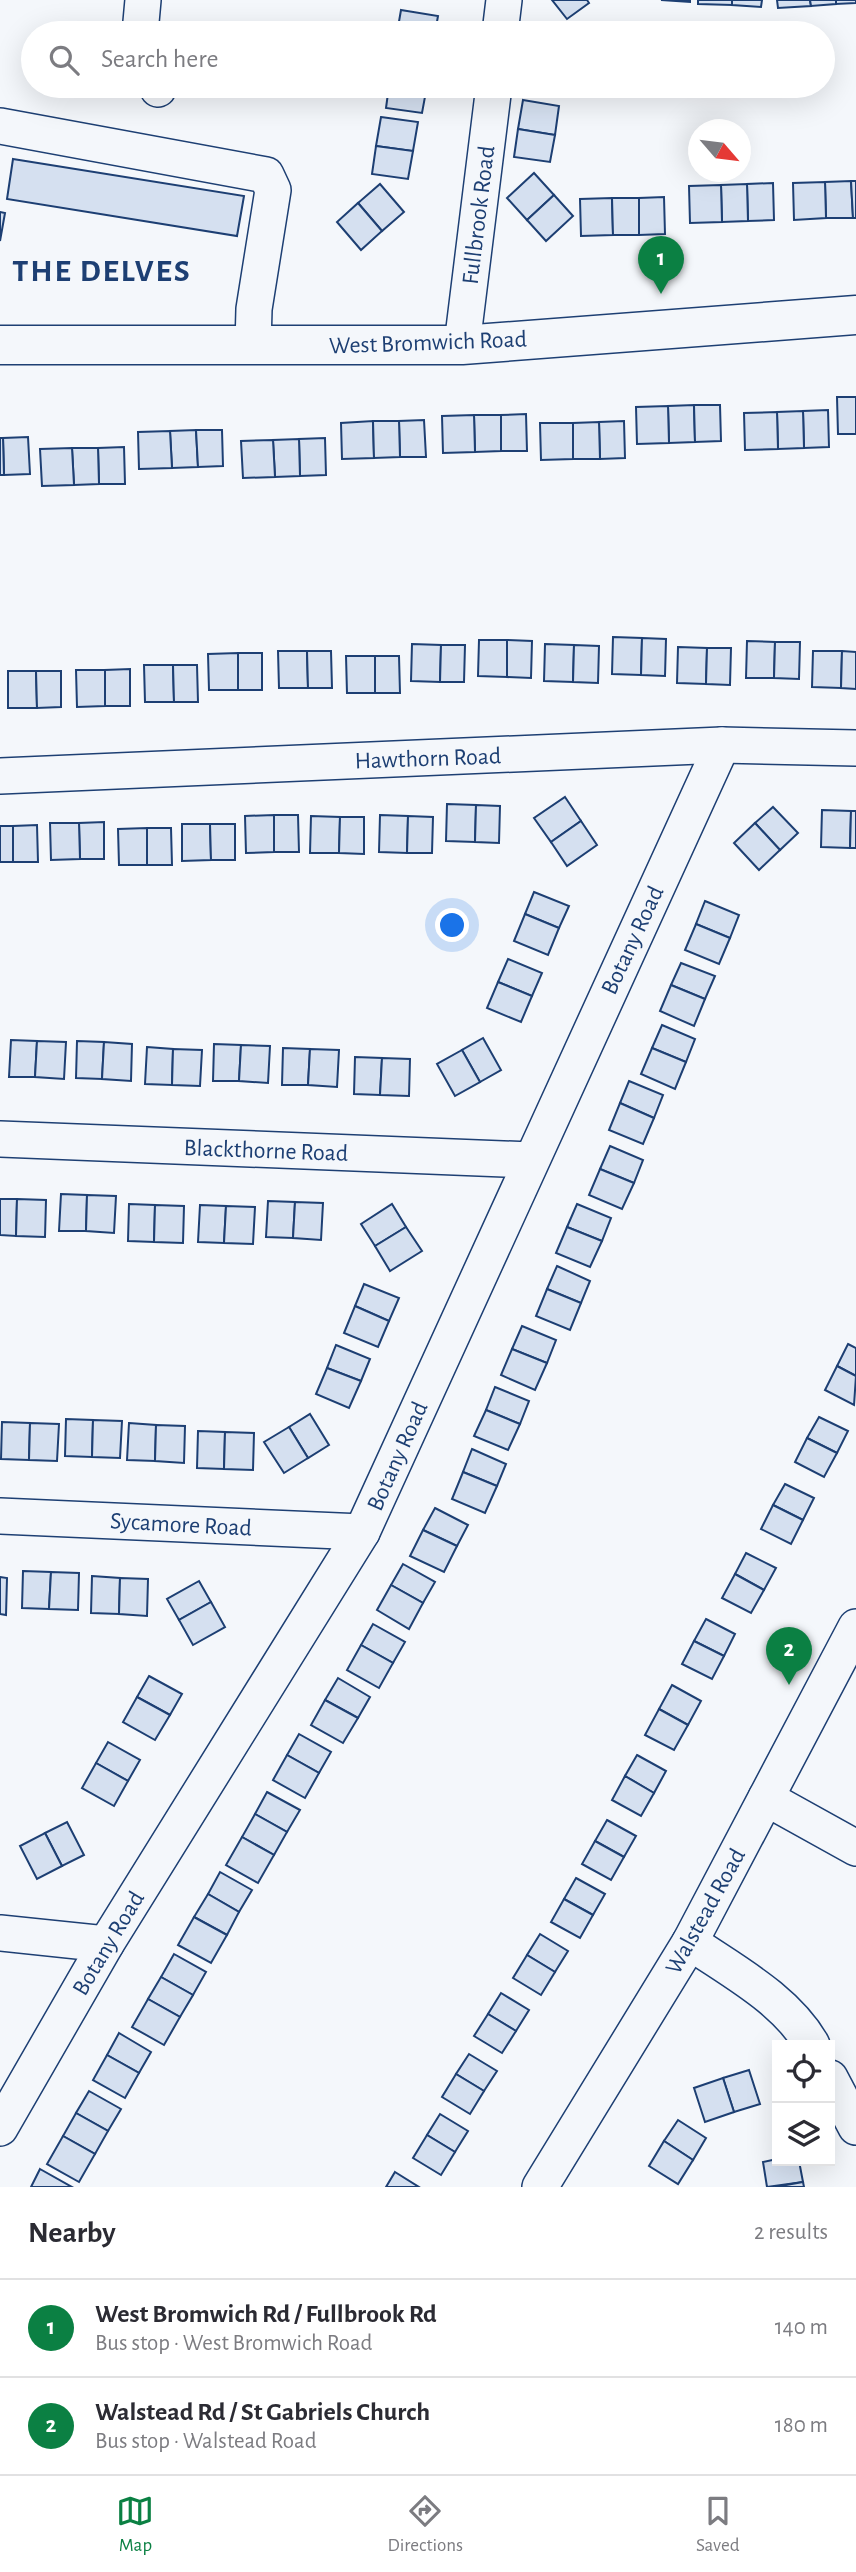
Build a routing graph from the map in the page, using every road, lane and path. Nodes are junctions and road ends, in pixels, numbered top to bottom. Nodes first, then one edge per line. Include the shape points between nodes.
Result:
1 (143, 0) edge
2 (504, 0) edge
3 (141, 21) edge
4 (501, 21) edge
5 (493, 98) edge
6 (0, 126) edge
7 (856, 315) edge
8 (0, 345) edge
9 (253, 345) junction
10 (462, 345) junction
11 (722, 745) junction
12 (856, 748) edge
13 (0, 776) edge
14 (0, 1139) edge
15 (531, 1160) junction
16 (0, 1516) edge
17 (362, 1532) junction
18 (856, 1627) edge
19 (766, 1798) junction
20 (856, 1848) edge
21 (0, 1933) edge
22 (690, 1942) junction
23 (106, 1944) junction
24 (809, 2040) edge
25 (835, 2087) edge
26 (856, 2127) edge
27 (0, 2128) edge
28 (540, 2187) edge

1 - 3 street
2 - 4 street
5 - 10 street, Fullbrook Road
6 - 9 street via 265,175 273,190 254,309
7 - 10 main road, West Bromwich Road
8 - 9 main road, West Bromwich Road
9 - 10 main road, West Bromwich Road
11 - 12 street, Hawthorn Road
11 - 13 street, Hawthorn Road
11 - 15 street, Botany Road
14 - 15 street, Blackthorne Road
15 - 17 street, Botany Road
16 - 17 street, Sycamore Road
17 - 23 street, Botany Road
18 - 19 street, Walstead Road
19 - 20 street
19 - 22 street, Walstead Road
21 - 23 street
22 - 24 street via 767,1995
22 - 28 street, Walstead Road
23 - 27 street, Botany Road
25 - 26 street

